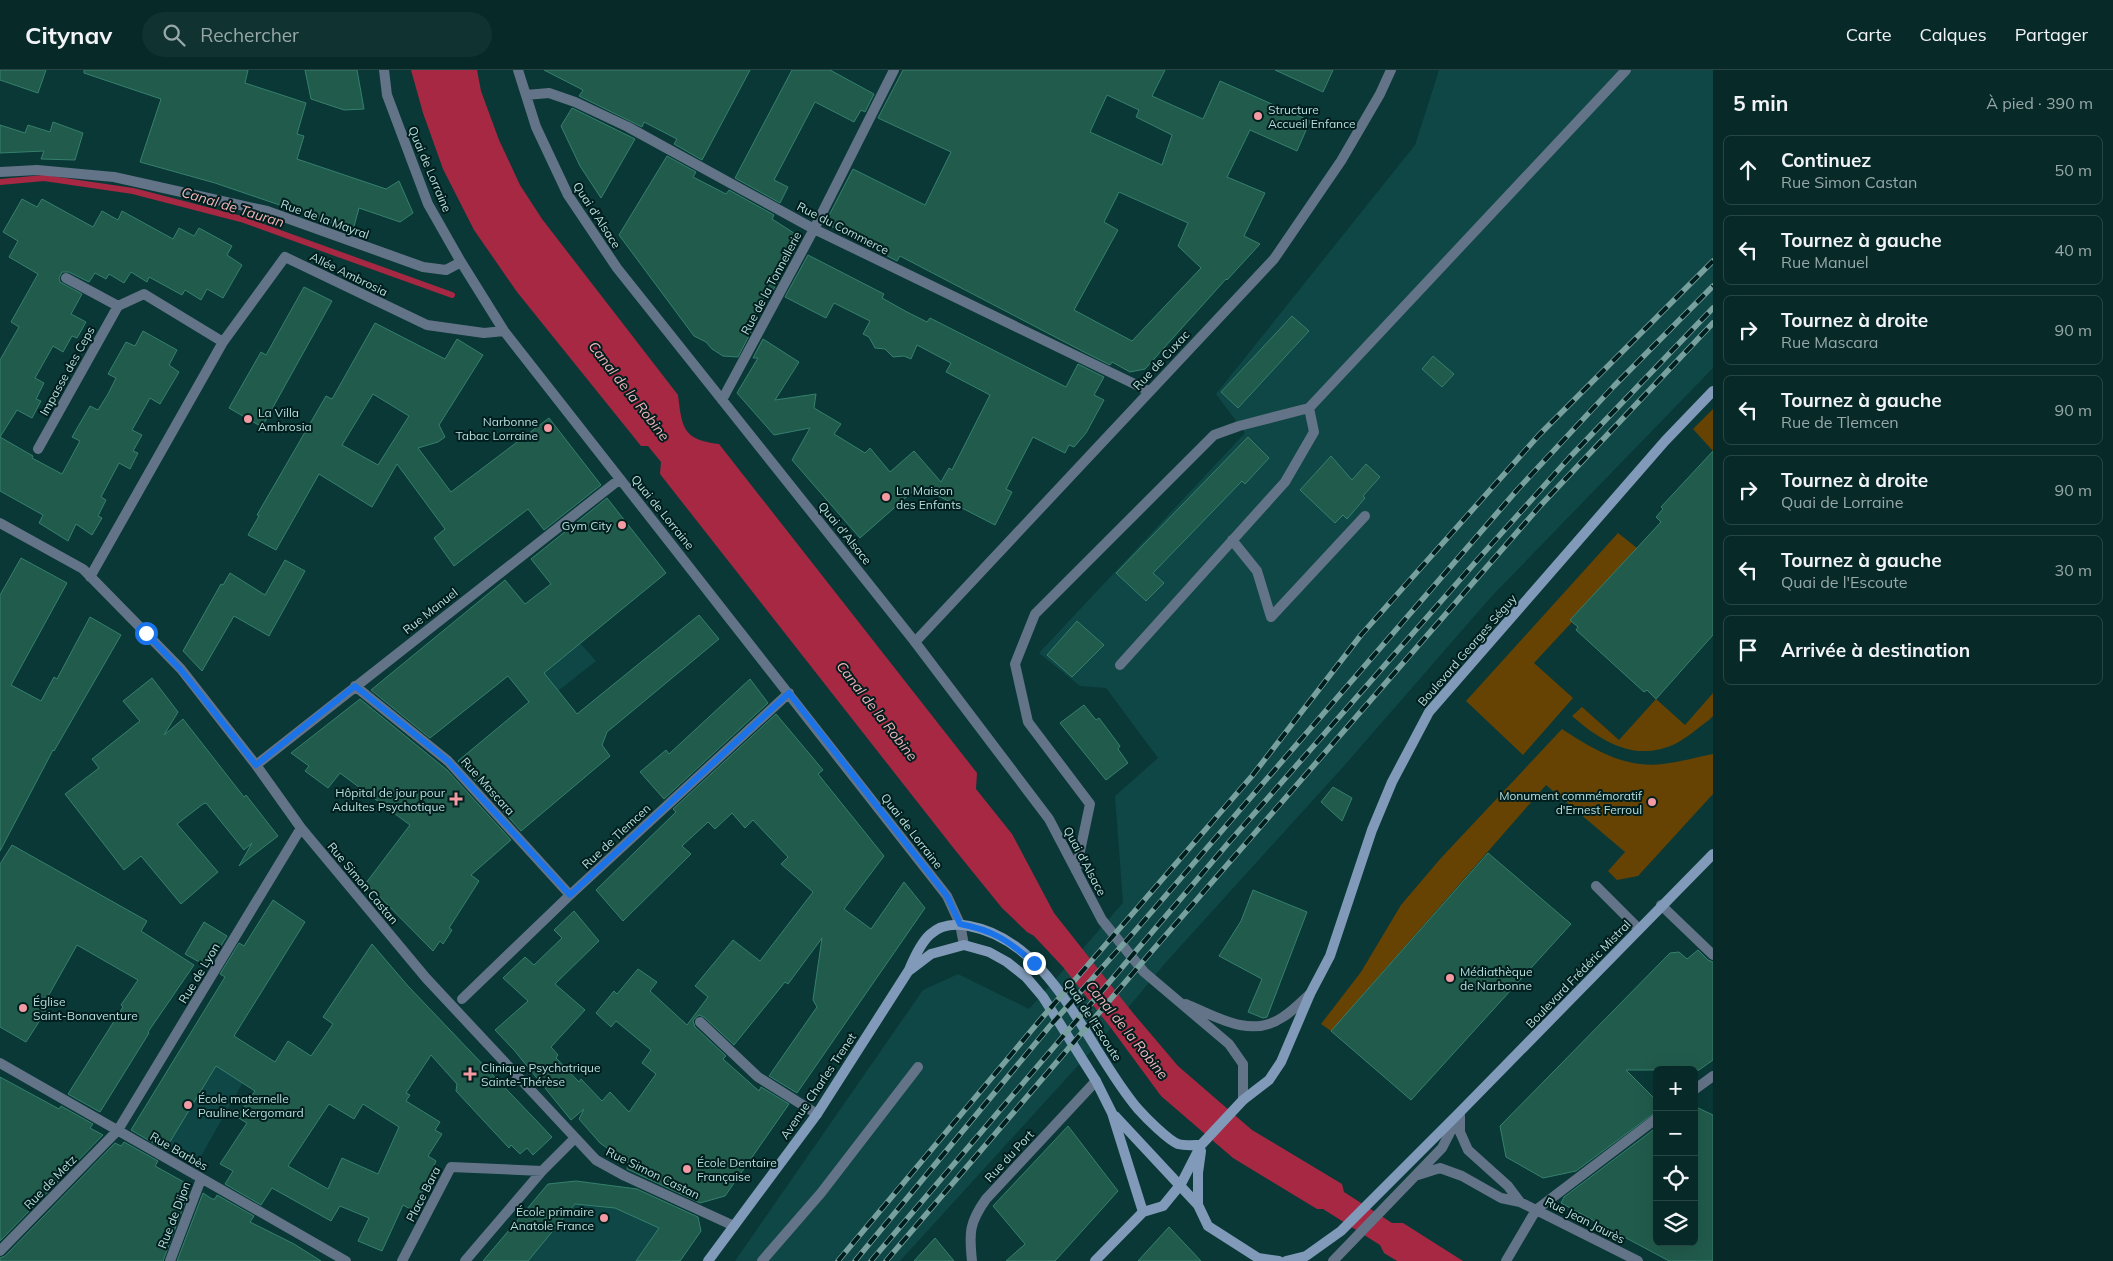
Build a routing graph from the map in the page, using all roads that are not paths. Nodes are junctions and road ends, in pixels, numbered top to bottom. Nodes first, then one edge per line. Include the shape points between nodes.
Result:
1 (384, 70) edge
2 (518, 70) edge
3 (894, 70) edge
4 (1626, 70) edge
5 (1387, 71) edge
6 (526, 95) junction
7 (0, 172) edge
8 (814, 229) junction
9 (461, 262) junction
10 (66, 278) dead end
11 (118, 306) junction
12 (504, 331) junction
13 (223, 342) junction
14 (1152, 387) junction
15 (1713, 391) edge
16 (722, 400) junction
17 (1309, 408) junction
18 (38, 448) dead end
19 (620, 479) junction
20 (1365, 516) dead end
21 (0, 523) edge
22 (1232, 540) junction
23 (90, 577) junction
24 (915, 642) junction
25 (1120, 665) dead end
26 (355, 686) junction
27 (789, 693) junction
28 (256, 765) junction
29 (301, 828) junction
30 (1713, 854) edge
31 (1076, 870) junction
32 (1596, 886) dead end
33 (570, 895) junction
34 (1661, 905) junction
35 (960, 924) junction
36 (1639, 929) junction
37 (964, 945) junction
38 (1713, 955) edge
39 (909, 970) junction
40 (1310, 994) junction
41 (1175, 999) junction
42 (462, 1000) dead end
43 (700, 1022) dead end
44 (0, 1063) edge
45 (918, 1067) dead end
46 (1713, 1076) edge
47 (1096, 1081) junction
48 (1698, 1087) edge
49 (1243, 1100) junction
50 (1460, 1112) junction
51 (1112, 1113) junction
52 (817, 1114) junction
53 (1653, 1121) edge
54 (118, 1130) junction
55 (574, 1139) junction
56 (1201, 1146) junction
57 (542, 1172) junction
58 (1418, 1175) junction
59 (201, 1179) junction
60 (1181, 1184) junction
61 (1520, 1202) junction
62 (1198, 1204) junction
63 (1536, 1210) junction
64 (1143, 1212) junction
65 (734, 1226) junction
66 (0, 1251) edge
67 (1507, 1260) edge
68 (170, 1261) edge
69 (346, 1261) edge
70 (402, 1261) edge
71 (465, 1261) edge
72 (708, 1261) edge
73 (762, 1261) edge
74 (972, 1261) edge
75 (1095, 1261) edge
76 (1278, 1261) edge
77 (1286, 1261) edge
78 (1333, 1261) edge
79 (1638, 1261) edge

1 - 9 street, Quai de Lorraine via 387,95 428,204
2 - 6 street, Quai d'Alsace
3 - 8 street, Rue de la Tonnellerie
4 - 17 street
5 - 14 street, Rue de Cuxac via 1341,161 1274,258
6 - 8 street, Rue du Commerce via 549,93 575,102 628,127
6 - 16 street, Quai d'Alsace via 536,127 568,195 617,268
7 - 9 street, Rue de la Mayral via 37,170 114,177 267,211 423,267 446,270
8 - 14 street, Rue du Commerce
8 - 16 street, Rue de la Tonnellerie
9 - 12 street, Quai de Lorraine
10 - 11 street
11 - 13 street via 144,294
11 - 18 street, Impasse des Ceps
12 - 13 street, Allée Ambrosia via 484,333 427,325 285,258
12 - 19 street, Quai de Lorraine
13 - 23 street, Allée Ambrosia
14 - 24 street, Rue de Cuxac
15 - 40 main road, Boulevard Georges Séguy via 1665,441 1429,712 1392,782 1372,830 1330,956
16 - 24 street, Quai d'Alsace
17 - 22 street via 1314,432 1285,482
17 - 31 street via 1214,435 1035,614 1015,664 1028,722 1090,804
19 - 26 street, Rue Manuel
19 - 27 street, Quai de Lorraine
20 - 22 street via 1271,617 1257,571
21 - 23 street, Rue Simon Castan via 84,569
22 - 25 street
23 - 28 street, Rue Simon Castan via 181,670
24 - 31 street, Quai d'Alsace via 1049,819
26 - 28 street, Rue Manuel
26 - 33 street, Rue Mascara via 448,761
27 - 33 street, Rue de Tlemcen
27 - 35 street, Quai de Lorraine via 947,896
28 - 29 street, Rue Simon Castan
29 - 54 street, Rue de Lyon
29 - 55 street, Rue Simon Castan via 426,978
30 - 34 main road, Boulevard Frédéric Mistral
31 - 41 street, Quai d'Alsace via 1102,920 1144,972
32 - 36 street
33 - 42 street, Rue de Tlemcen
34 - 36 main road, Boulevard Frédéric Mistral
34 - 38 street
35 - 37 street, Quai de Lorraine
35 - 39 main road via 929,934 919,946
35 - 56 main road, Quai de l'Escoute via 994,933 1034,963 1057,986 1138,1110 1179,1144
36 - 50 main road, Boulevard Frédéric Mistral
37 - 39 main road via 932,954
37 - 47 main road via 989,952 1026,977 1043,997
39 - 52 main road, Avenue Charles Trenet
40 - 41 street, Quai d'Alsace via 1283,1018 1257,1028 1231,1024
40 - 49 main road, Boulevard Georges Séguy via 1281,1062 1269,1080
41 - 49 street, Quai d'Alsace via 1229,1044 1243,1064
43 - 52 street via 758,1077
44 - 54 street, Rue Barbès
45 - 73 street via 820,1193
46 - 48 street
47 - 51 main road
47 - 74 street, Rue du Port via 974,1215 969,1234
49 - 56 main road, Boulevard Georges Séguy
50 - 58 street, Boulevard Frédéric Mistral via 1442,1148
50 - 61 street, Rue Jean Jaurès via 1460,1132 1468,1150 1508,1186
50 - 77 main road, Boulevard Frédéric Mistral via 1341,1231 1306,1256
51 - 60 main road
51 - 64 main road
52 - 65 main road, Avenue Charles Trenet
53 - 63 street
54 - 59 street, Rue Barbès
54 - 66 street, Rue de Metz
55 - 57 street
55 - 65 street, Rue Simon Castan via 596,1160 625,1176
56 - 60 main road, Boulevard Georges Séguy
56 - 62 main road
57 - 70 street, Place Bara via 451,1167
57 - 71 street
58 - 61 street, Rue Jean Jaurès via 1440,1168 1462,1176 1501,1198
58 - 78 street, Boulevard Frédéric Mistral
59 - 68 street, Rue de Dijon
59 - 69 street, Rue Barbès
60 - 62 main road
60 - 64 main road, Boulevard Georges Séguy via 1163,1206
61 - 63 street, Rue Jean Jaurès
62 - 76 main road via 1208,1226 1258,1258
63 - 67 street
63 - 79 street, Rue Jean Jaurès
64 - 75 main road
65 - 72 main road, Avenue Charles Trenet

